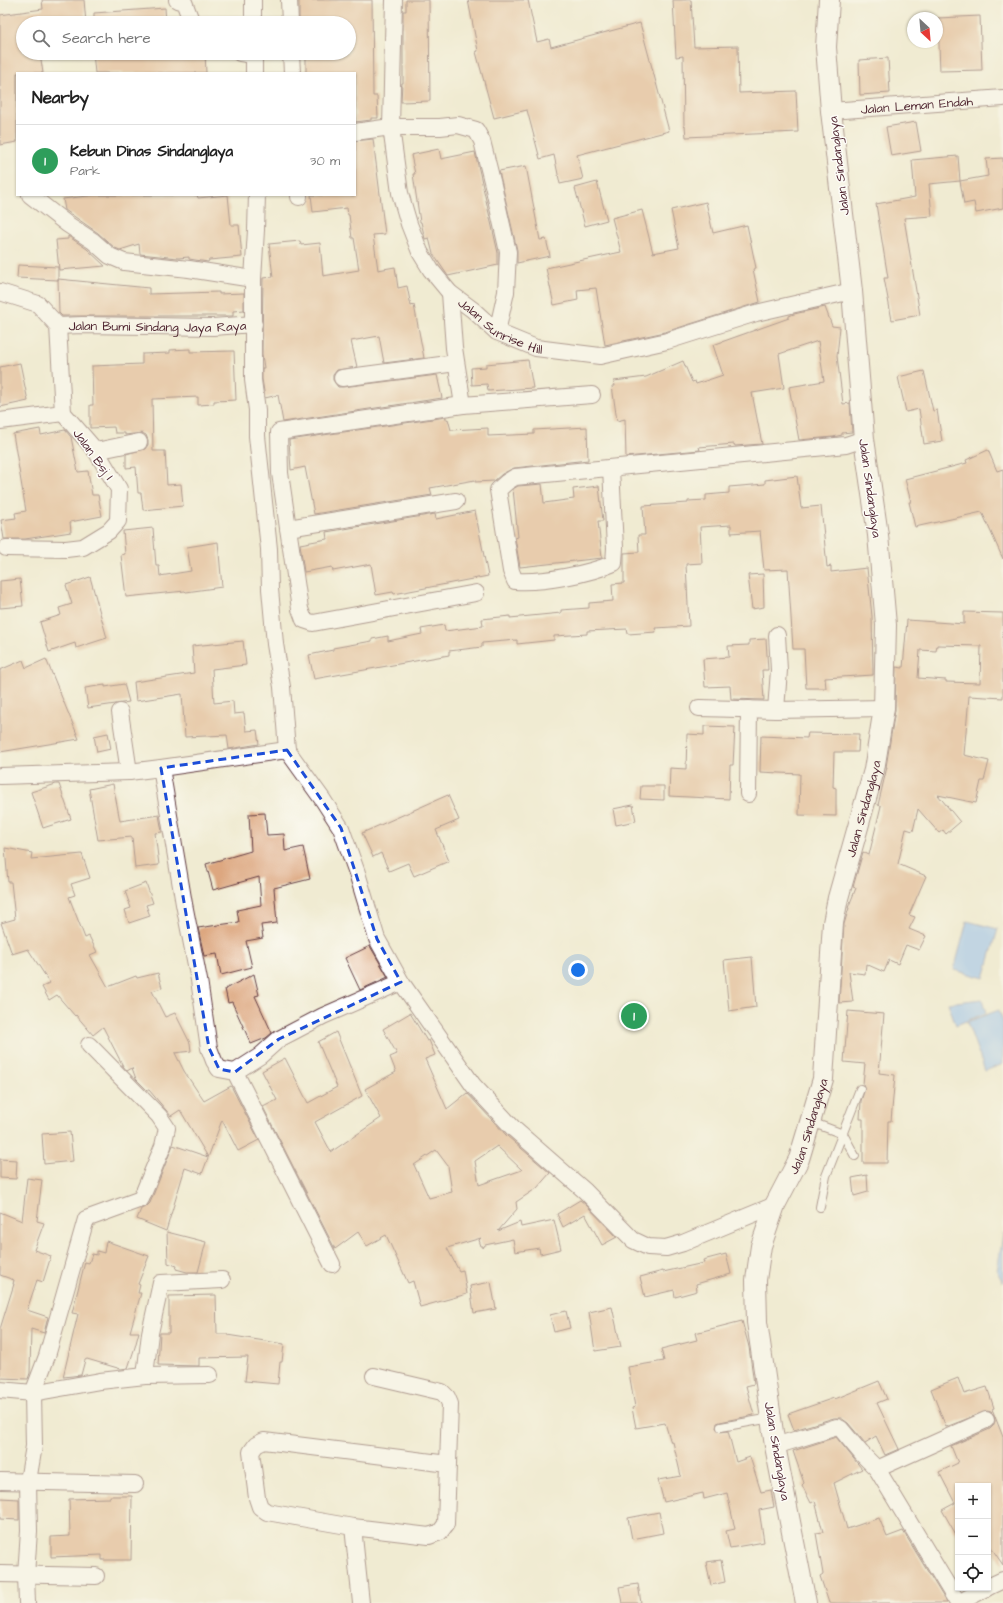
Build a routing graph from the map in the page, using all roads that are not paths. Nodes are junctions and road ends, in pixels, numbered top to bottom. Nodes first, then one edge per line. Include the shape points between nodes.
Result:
1 (177, 0) edge
2 (253, 0) edge
3 (289, 0) edge
4 (394, 0) edge
5 (829, 0) edge
6 (189, 16) edge
7 (253, 16) edge
8 (290, 16) edge
9 (251, 60) edge
10 (291, 60) edge
11 (254, 72) edge
12 (292, 72) edge
13 (1003, 98) edge
14 (831, 111) junction
15 (391, 127) junction
16 (356, 132) edge
17 (31, 196) edge
18 (256, 196) edge
19 (253, 280) junction
20 (852, 291) junction
21 (0, 292) edge
22 (450, 293) junction
23 (254, 324) junction
24 (58, 326) junction
25 (497, 332) junction
26 (456, 363) junction
27 (342, 378) dead end
28 (592, 395) dead end
29 (462, 405) junction
30 (63, 413) junction
31 (0, 421) edge
32 (279, 432) junction
33 (257, 436) junction
34 (864, 439) junction
35 (139, 442) dead end
36 (96, 451) junction
37 (611, 468) junction
38 (456, 501) dead end
39 (288, 528) junction
40 (6, 548) dead end
41 (476, 593) dead end
42 (778, 635) dead end
43 (699, 708) dead end
44 (884, 708) junction
45 (749, 709) junction
46 (776, 710) junction
47 (120, 712) dead end
48 (287, 750) junction
49 (161, 768) junction
50 (129, 772) junction
51 (0, 776) edge
52 (748, 794) dead end
53 (401, 982) junction
54 (89, 1045) dead end
55 (235, 1072) junction
56 (860, 1088) dead end
57 (811, 1122) junction
58 (843, 1134) junction
59 (855, 1156) dead end
60 (775, 1205) junction
61 (820, 1207) dead end
62 (332, 1264) dead end
63 (222, 1280) dead end
64 (210, 1374) dead end
65 (146, 1376) junction
66 (374, 1376) dead end
67 (0, 1390) edge
68 (33, 1392) junction
69 (772, 1418) junction
70 (986, 1420) dead end
71 (721, 1427) dead end
72 (775, 1446) junction
73 (448, 1464) junction
74 (876, 1470) junction
75 (0, 1481) edge
76 (28, 1481) junction
77 (135, 1484) dead end
78 (352, 1527) junction
79 (0, 1574) edge
80 (26, 1575) junction
81 (96, 1576) dead end
82 (1003, 1580) edge
83 (991, 1586) edge
84 (981, 1591) edge
85 (27, 1603) edge
86 (361, 1603) edge
87 (806, 1603) edge
88 (958, 1603) edge

1 - 6 street via 184,2
2 - 7 street
3 - 8 street
4 - 15 street, Jalan Sunrise Hill
5 - 14 street, Jalan Sindanglaya via 826,47
9 - 11 street
10 - 12 street
13 - 14 street, Jalan Leman Endah
14 - 20 street, Jalan Sindanglaya
15 - 16 street
15 - 22 street, Jalan Sunrise Hill via 400,193 408,224 420,252
15 - 25 street via 458,125 476,130 482,141 508,252 506,292
17 - 19 street via 110,256 124,262 190,269
18 - 19 street
19 - 23 street
20 - 25 street, Jalan Sunrise Hill via 756,313 667,341 600,356 536,348
20 - 34 street, Jalan Sindanglaya
21 - 24 street, Jalan Bumi Sindang Jaya Raya via 38,304
22 - 25 street, Jalan Sunrise Hill
22 - 26 street
23 - 24 street, Jalan Bumi Sindang Jaya Raya via 213,327 82,324
23 - 33 street via 253,380
24 - 30 street
26 - 27 street
26 - 29 street
28 - 29 street
29 - 32 street
30 - 31 street
30 - 36 street, Jalan Bsj I
32 - 33 street
32 - 39 street via 280,473
33 - 48 street
34 - 37 street via 846,445
34 - 44 street, Jalan Sindanglaya via 878,535 886,625
35 - 36 street
36 - 40 street, Jalan Bsj I via 119,489 118,521 109,531 83,547
37 - 37 street via 614,563 590,571 530,582 515,581 511,571 498,490 515,477
38 - 39 street
39 - 41 street via 300,609 304,620 313,623
42 - 46 street via 780,670
43 - 45 street
44 - 46 street
44 - 57 street, Jalan Sindanglaya via 874,770 833,923 823,1079
45 - 46 street
45 - 52 street
47 - 50 street
48 - 49 street
48 - 53 street via 341,828 377,939
49 - 50 street
49 - 55 street via 209,1048 219,1069
50 - 51 street
53 - 55 street via 323,1016 279,1039 260,1056
53 - 60 street via 473,1085 514,1130 585,1191 633,1240 648,1247 666,1248
54 - 68 street via 159,1116 167,1128 163,1146 141,1199 86,1219 47,1356
55 - 62 street
56 - 58 lane
57 - 58 lane
57 - 60 street, Jalan Sindanglaya via 799,1159
58 - 59 lane
58 - 61 lane via 826,1176
60 - 69 street, Jalan Sindanglaya via 761,1246 756,1280 757,1322
63 - 65 street via 163,1276 150,1333
64 - 65 street
65 - 68 street
66 - 73 street via 442,1392 447,1397 450,1404
67 - 68 street
68 - 76 street via 34,1446
69 - 71 lane
69 - 72 street, Jalan Sindanglaya
70 - 74 street
72 - 74 street via 837,1427 845,1432
72 - 87 street, Jalan Sindanglaya
73 - 78 street via 446,1524 440,1532 429,1536
73 - 78 street via 264,1441 256,1445 251,1452 260,1507 267,1512
74 - 88 street
75 - 76 street
76 - 77 street
76 - 80 street via 29,1531
78 - 86 street
79 - 80 street
80 - 81 street
80 - 85 street
82 - 83 street
84 - 88 street

